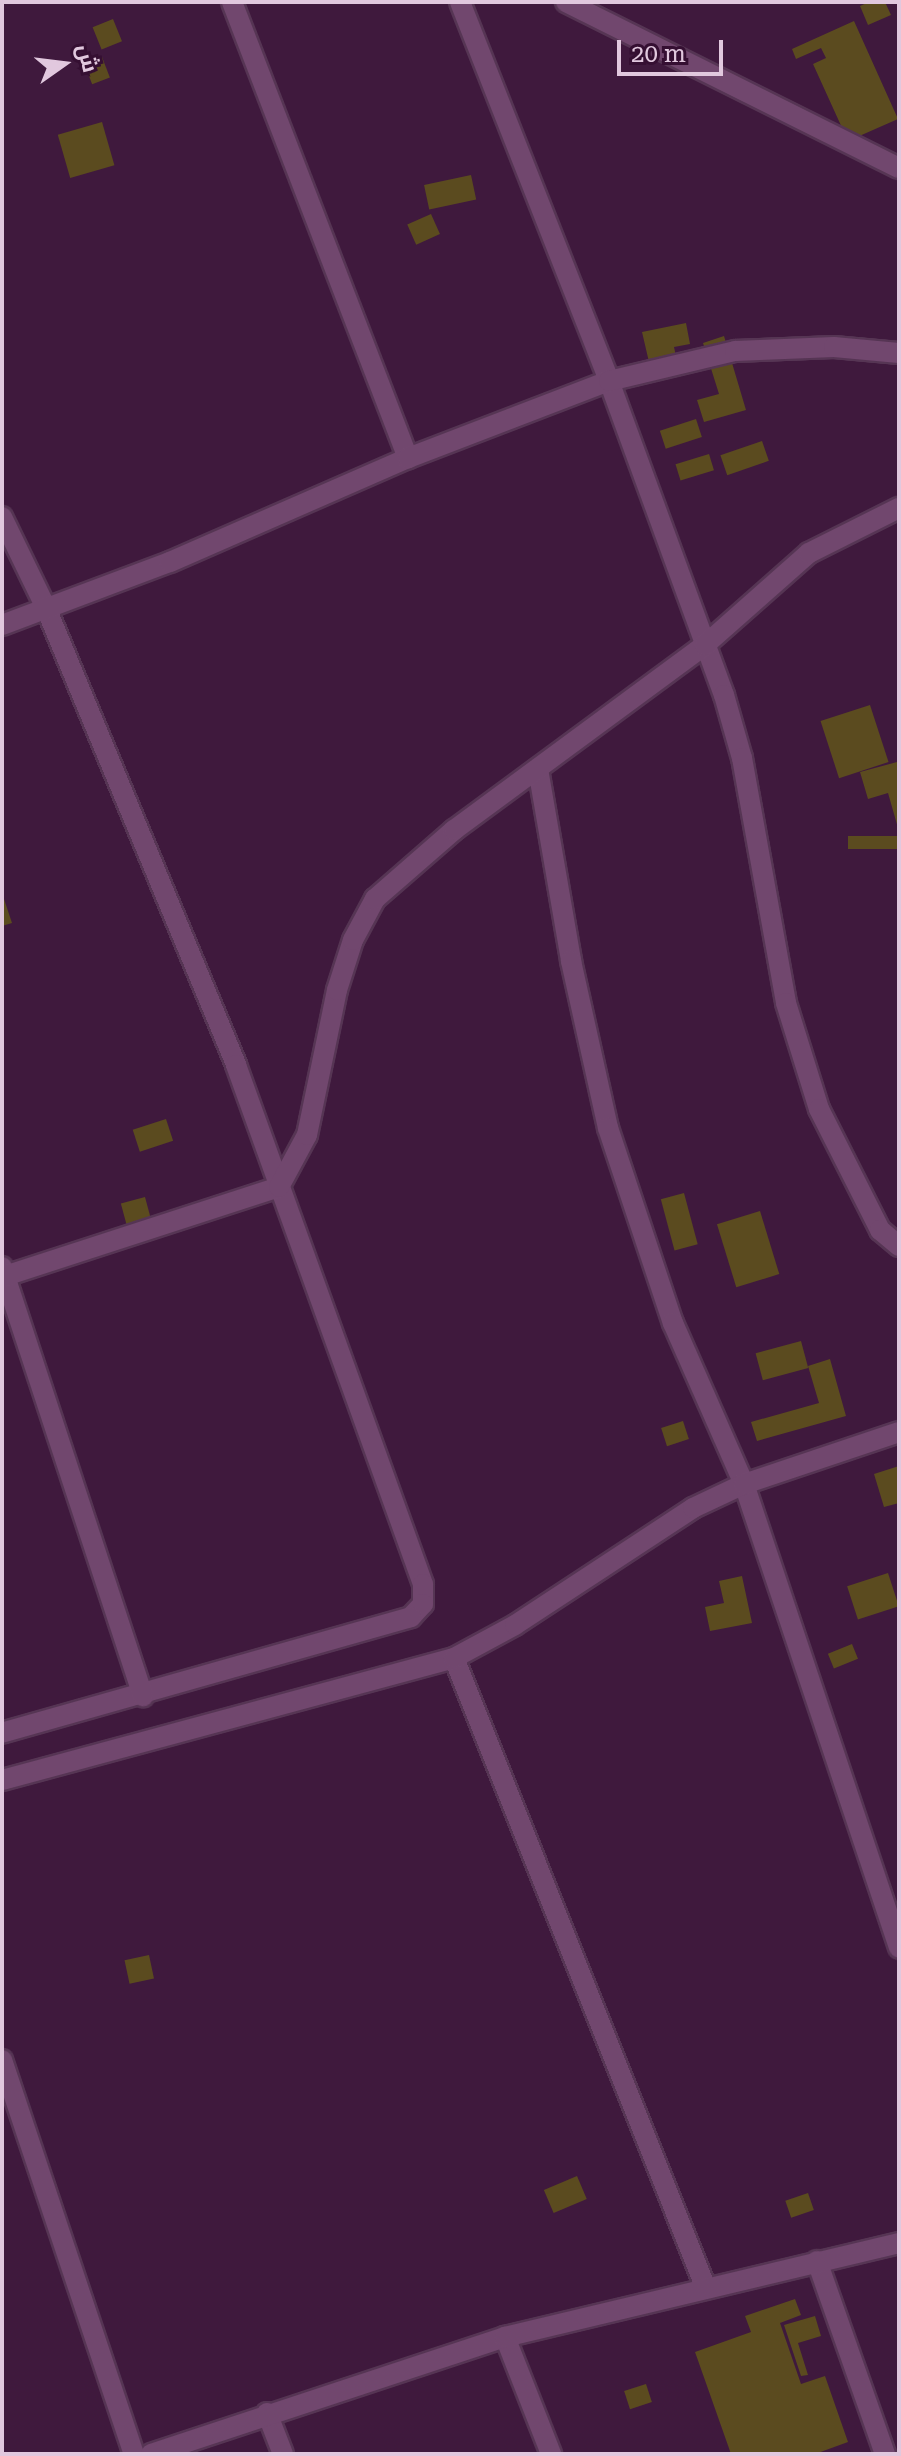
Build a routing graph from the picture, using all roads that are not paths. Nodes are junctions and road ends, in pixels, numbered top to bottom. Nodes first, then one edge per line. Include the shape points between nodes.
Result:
1 (232, 2) edge
2 (460, 2) edge
3 (566, 2) edge
4 (899, 168) edge
5 (899, 353) edge
6 (609, 381) junction
7 (408, 458) junction
8 (899, 508) edge
9 (2, 517) edge
10 (46, 608) junction
11 (2, 625) edge
12 (705, 645) junction
13 (538, 769) junction
14 (279, 1187) junction
15 (899, 1246) edge
16 (3, 1274) edge
17 (899, 1432) edge
18 (744, 1484) junction
19 (454, 1658) junction
20 (143, 1696) junction
21 (2, 1733) edge
22 (2, 1780) edge
23 (899, 1948) edge
24 (2, 2060) edge
25 (899, 2243) edge
26 (817, 2261) junction
27 (705, 2286) junction
28 (505, 2337) junction
29 (267, 2413) junction
30 (134, 2454) edge
31 (151, 2454) edge
32 (283, 2454) edge
33 (551, 2454) edge
34 (885, 2454) edge

1 - 7 street
2 - 6 street
3 - 4 street
5 - 6 street via 834,347 735,351
6 - 7 street
6 - 12 street
7 - 10 street via 170,562
8 - 12 street via 809,553
9 - 10 street
10 - 11 street
10 - 14 street via 172,904
12 - 13 street
12 - 15 street via 742,758 768,923 819,1109 880,1230
13 - 14 street via 454,830 375,899 353,940 337,990 307,1135
13 - 18 street via 571,961 608,1128 673,1323
14 - 16 street
14 - 20 street via 423,1584 423,1604 411,1617
16 - 20 street
17 - 18 street
18 - 19 street via 642,1537 515,1625
18 - 23 street
19 - 22 street
19 - 27 street
20 - 21 street
24 - 30 street
25 - 26 street
26 - 27 street
26 - 34 street
27 - 28 street
28 - 29 street
28 - 33 street
29 - 31 street
29 - 32 street

